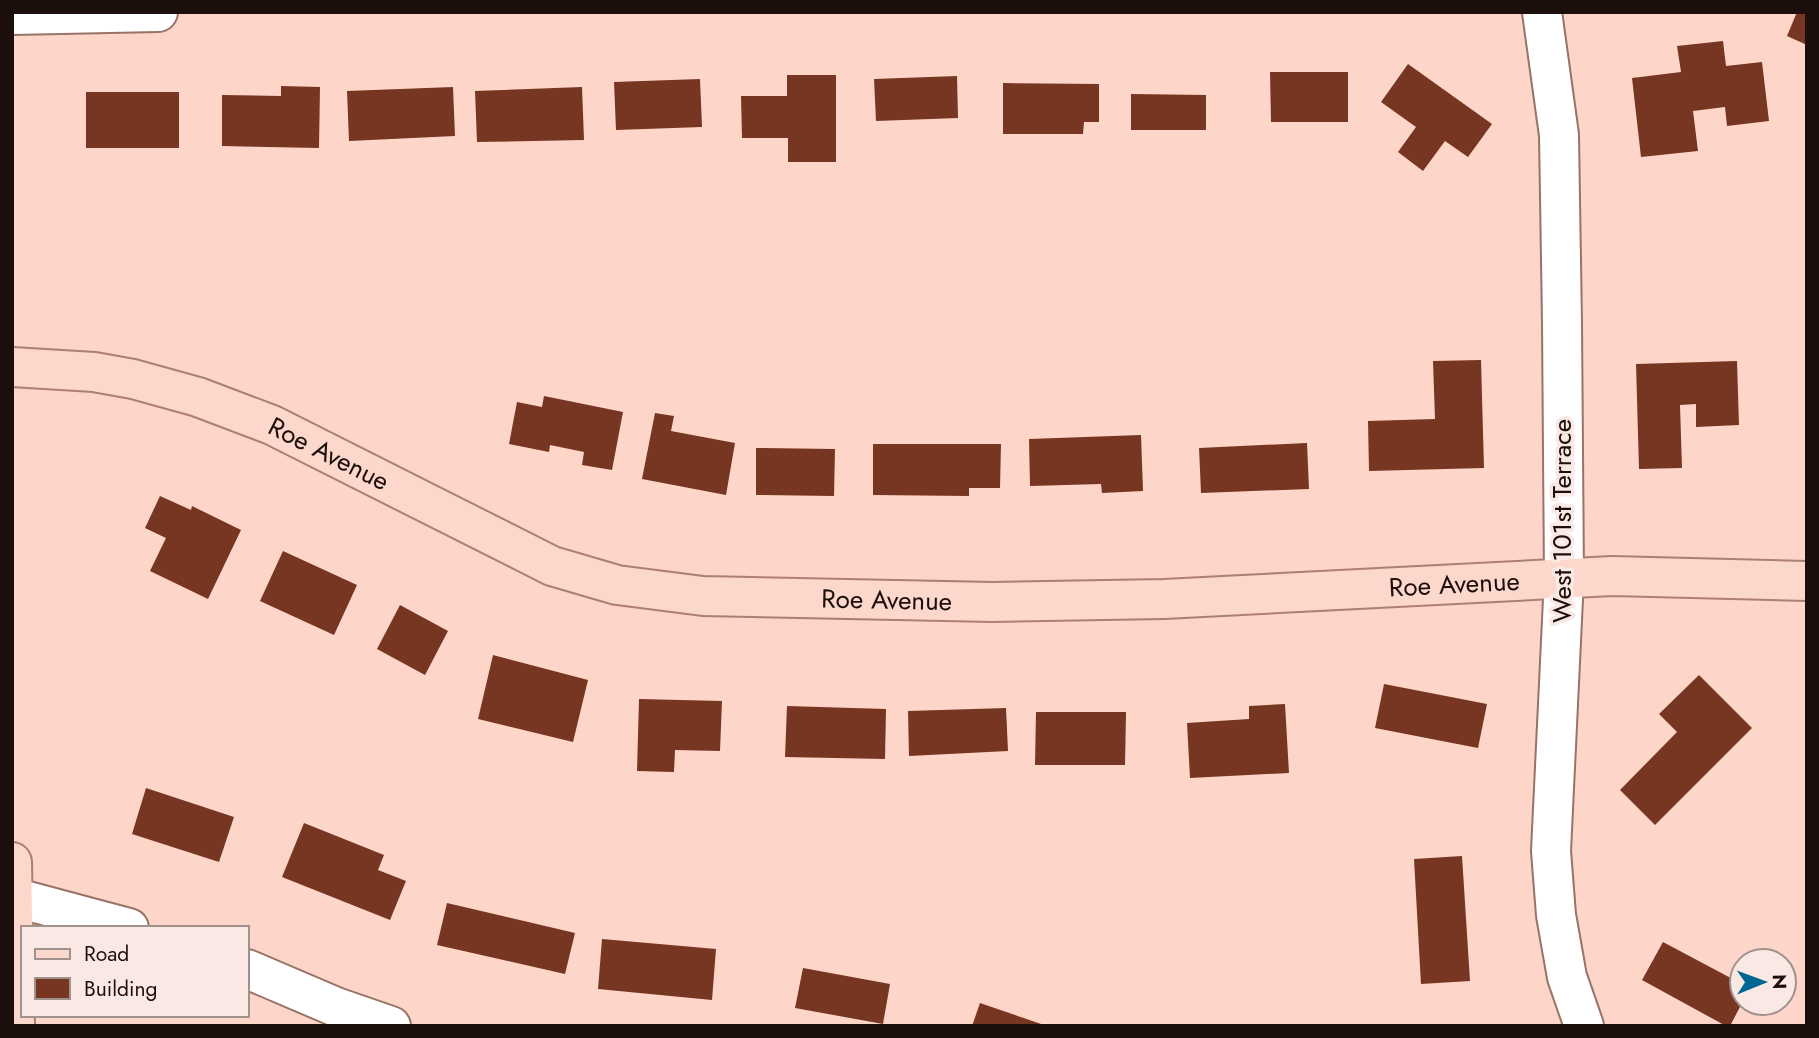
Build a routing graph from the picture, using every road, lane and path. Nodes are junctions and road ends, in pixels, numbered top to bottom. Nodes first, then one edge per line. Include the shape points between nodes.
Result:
1 (158, 12) edge
2 (1542, 12) edge
3 (12, 16) edge
4 (12, 367) edge
5 (1564, 578) junction
6 (1807, 581) edge
7 (12, 862) edge
8 (13, 897) edge
9 (122, 926) edge
10 (248, 969) edge
11 (15, 1026) edge
12 (391, 1026) edge
13 (1584, 1026) edge

1 - 3 street
2 - 5 street, West 101st Terrace via 1559,135
4 - 5 main road, Roe Avenue via 107,374 198,397 272,425 552,566 617,585 703,596 993,602 1164,599
5 - 6 main road, Roe Avenue
5 - 13 street, West 101st Terrace via 1551,851 1567,977
7 - 8 main road
8 - 9 street
8 - 11 main road
10 - 12 street

